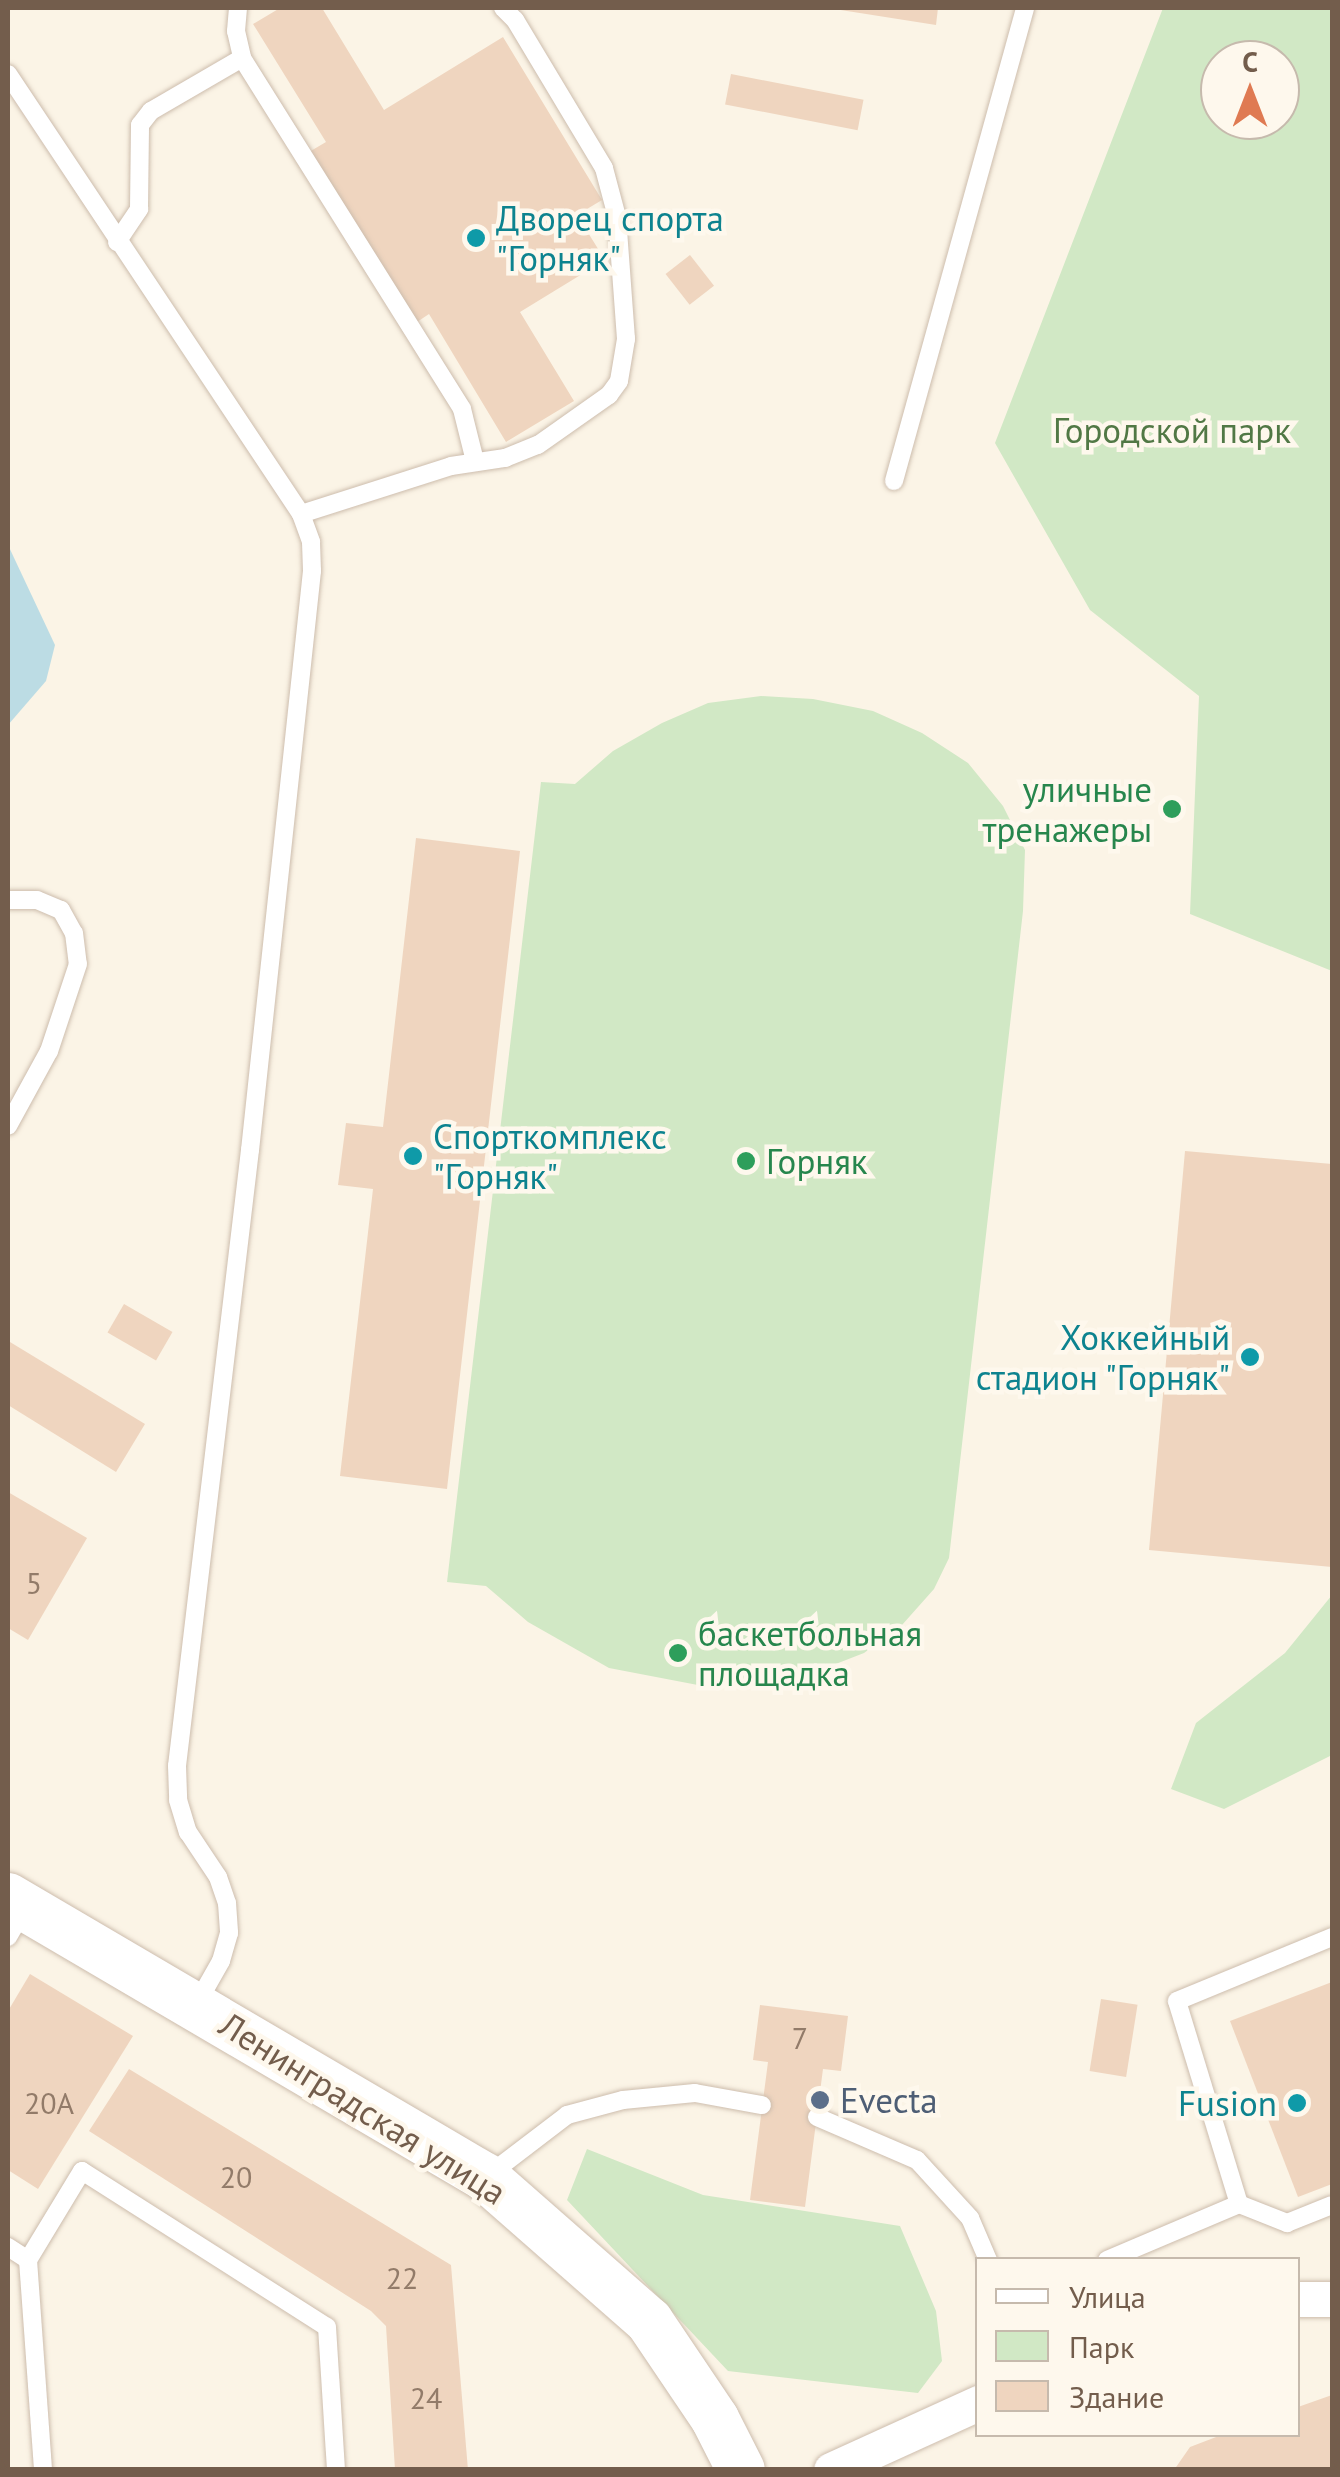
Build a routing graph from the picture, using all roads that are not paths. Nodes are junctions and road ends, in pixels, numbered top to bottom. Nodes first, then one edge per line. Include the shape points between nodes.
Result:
1 (238, 8) edge
2 (503, 8) edge
3 (1025, 8) edge
4 (242, 58) junction
5 (8, 74) edge
6 (117, 242) junction
7 (475, 461) junction
8 (894, 481) dead end
9 (301, 514) junction
10 (8, 900) edge
11 (8, 1126) edge
12 (13, 1913) edge
13 (1332, 1937) edge
14 (196, 2005) junction
15 (762, 2106) dead end
16 (816, 2117) dead end
17 (486, 2177) junction
18 (1239, 2204) junction
19 (1332, 2205) edge
20 (8, 2247) edge
21 (987, 2257) edge
22 (1115, 2257) edge
23 (28, 2260) junction
24 (1300, 2299) edge
25 (1332, 2299) edge
26 (975, 2405) edge
27 (43, 2470) edge
28 (336, 2470) edge
29 (741, 2470) edge
30 (832, 2470) edge

1 - 4 lane
2 - 7 lane via 604,168 617,218 625,364 609,395 538,445
3 - 8 lane
4 - 6 lane via 150,111 140,125 139,209
4 - 7 lane via 462,409
5 - 6 lane
6 - 9 lane
7 - 9 lane
9 - 14 lane via 312,571 177,1766 188,1832 227,1903 221,1961
10 - 11 lane via 38,900 60,910 74,933 78,964 49,1050
12 - 14 street, Ленинградская улица
13 - 18 lane via 1177,2001
14 - 17 street, Ленинградская улица
15 - 17 lane via 695,2093 623,2100 567,2115
16 - 21 lane via 917,2160 970,2218
17 - 29 street, Ленинградская улица via 649,2321 715,2418
18 - 19 lane via 1287,2224
18 - 22 lane
20 - 23 lane
23 - 27 lane
23 - 28 lane via 82,2171 327,2327
24 - 25 street
26 - 30 street

